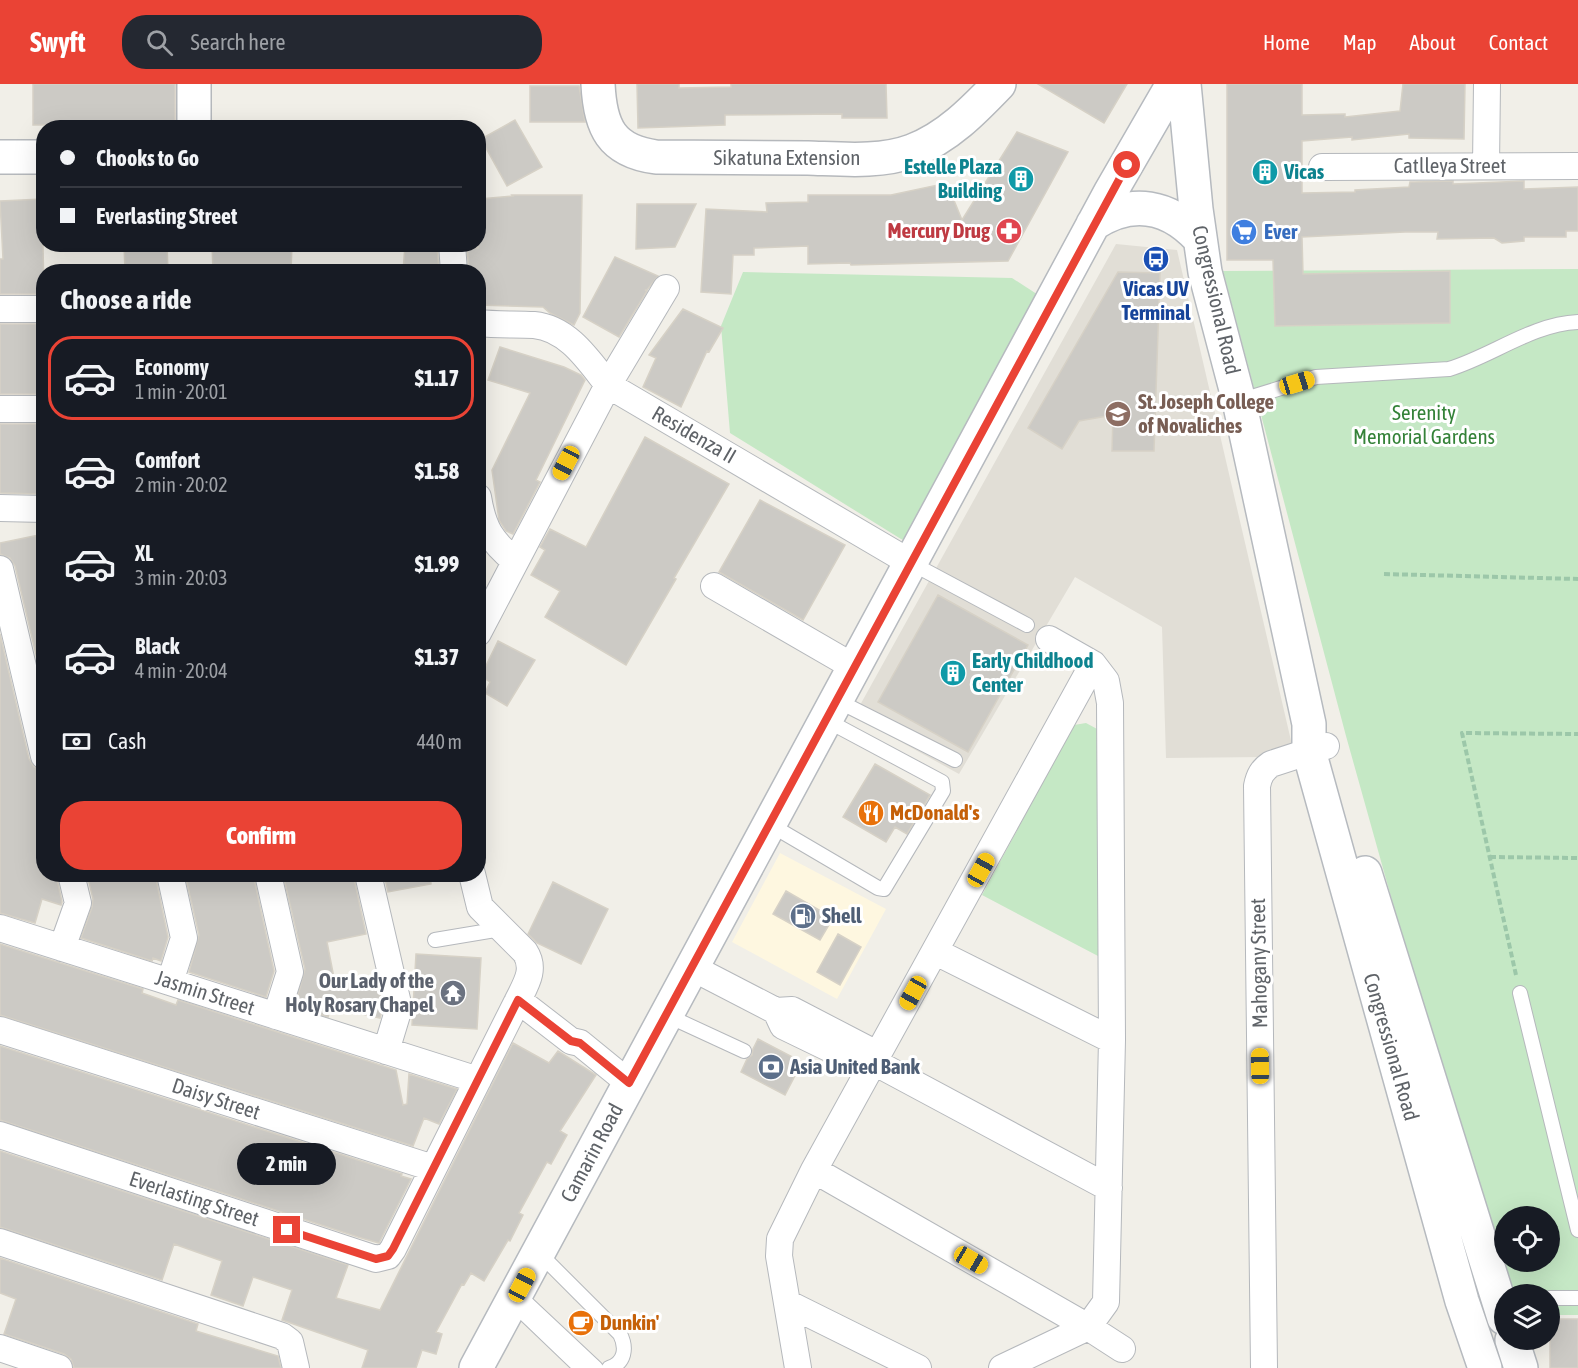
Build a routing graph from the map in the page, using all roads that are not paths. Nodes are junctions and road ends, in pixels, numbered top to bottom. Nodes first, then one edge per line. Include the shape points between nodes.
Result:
1 (194, 84) edge
2 (598, 84) edge
3 (999, 84) edge
4 (1173, 84) edge
5 (1184, 84) edge
6 (1487, 84) edge
7 (194, 120) edge
8 (0, 146) edge
9 (0, 157) edge
10 (36, 157) edge
11 (1486, 166) junction
12 (1578, 166) edge
13 (1322, 167) dead end
14 (1110, 193) junction
15 (1094, 224) junction
16 (1198, 224) junction
17 (666, 288) dead end
18 (0, 309) edge
19 (36, 309) edge
20 (1578, 321) edge
21 (486, 323) edge
22 (608, 385) junction
23 (1239, 400) junction
24 (0, 409) edge
25 (36, 409) edge
26 (0, 508) edge
27 (36, 509) edge
28 (486, 526) edge
29 (515, 561) junction
30 (911, 563) junction
31 (0, 569) edge
32 (714, 586) dead end
33 (486, 617) edge
34 (1027, 625) dead end
35 (1049, 639) dead end
36 (1093, 664) junction
37 (854, 667) junction
38 (831, 710) junction
39 (36, 722) edge
40 (1314, 740) junction
41 (955, 760) dead end
42 (769, 824) junction
43 (73, 882) edge
44 (172, 882) edge
45 (270, 882) edge
46 (370, 882) edge
47 (474, 882) edge
48 (0, 928) edge
49 (501, 929) junction
50 (435, 940) dead end
51 (62, 948) junction
52 (936, 952) junction
53 (691, 967) junction
54 (170, 982) junction
55 (1520, 993) road end
56 (518, 1000) junction
57 (666, 1014) junction
58 (276, 1016) junction
59 (0, 1029) edge
60 (1112, 1040) junction
61 (386, 1051) junction
62 (744, 1051) dead end
63 (874, 1062) junction
64 (478, 1080) junction
65 (627, 1087) junction
66 (0, 1135) edge
67 (433, 1168) junction
68 (814, 1170) junction
69 (1109, 1188) junction
70 (1578, 1230) edge
71 (0, 1242) edge
72 (539, 1252) junction
73 (1495, 1284) edge
74 (513, 1297) junction
75 (1560, 1298) edge
76 (1578, 1298) edge
77 (787, 1303) junction
78 (1088, 1328) junction
79 (0, 1348) edge
80 (1122, 1349) dead end
81 (1515, 1350) edge
82 (59, 1368) edge
83 (296, 1368) edge
84 (476, 1368) edge
85 (581, 1368) edge
86 (596, 1368) edge
87 (609, 1368) edge
88 (798, 1368) edge
89 (918, 1368) edge
90 (1002, 1368) edge
91 (1264, 1368) edge
92 (1485, 1368) edge
93 (1521, 1368) edge

1 - 7 main road
2 - 3 main road, Sikatuna Extension via 608,130 619,145 638,154 832,159 875,158 912,151 947,132
4 - 14 main road, Camarin Road
5 - 16 main road, Congressional Road
6 - 11 street
8 - 9 street
9 - 10 main road
11 - 12 street, Catlleya Street
11 - 13 street, Catlleya Street
14 - 15 main road, Camarin Road
14 - 16 main road via 1134,189 1171,195
15 - 16 main road via 1118,211 1144,208 1176,217 1189,227
15 - 30 main road, Camarin Road
16 - 23 main road, Congressional Road via 1205,272
17 - 22 street
18 - 19 street
20 - 23 lane via 1551,325 1449,369 1316,377
21 - 22 street, Residenza II via 537,325 561,335 582,352
22 - 29 street
22 - 30 street, Residenza II
23 - 40 main road, Congressional Road
24 - 25 street
26 - 27 street
28 - 29 street via 496,544
29 - 33 street
30 - 34 lane
30 - 37 main road, Camarin Road
31 - 39 street
32 - 37 street
35 - 36 street
36 - 52 street
36 - 60 street via 1106,681 1110,703
37 - 38 main road, Camarin Road
38 - 41 lane
38 - 42 main road, Camarin Road
38 - 42 lane via 942,782 943,791 884,889
40 - 73 main road, Congressional Road
40 - 91 street, Mahogany Street via 1264,769 1257,786
40 - 92 main road, Congressional Road via 1462,1301
42 - 53 main road, Camarin Road
43 - 51 street via 78,903
44 - 54 street via 184,938
45 - 58 street via 290,972
46 - 61 street via 399,1008
47 - 49 street via 480,907
48 - 51 street, Jasmin Street
49 - 50 lane
49 - 56 street via 530,960 528,980
51 - 54 street, Jasmin Street
52 - 60 street
52 - 63 street
53 - 57 main road, Camarin Road
53 - 63 street via 776,1011 792,1010 867,1049
54 - 58 street, Jasmin Street
55 - 70 lane
56 - 64 street
56 - 65 street via 571,1041 580,1043
57 - 62 lane
57 - 65 main road, Camarin Road
58 - 61 street, Jasmin Street
59 - 67 street, Daisy Street
60 - 69 street
61 - 64 street, Jasmin Street
63 - 68 street
63 - 69 street
64 - 67 street
65 - 72 main road, Camarin Road
66 - 67 street, Everlasting Street via 376,1259 388,1256 393,1249
68 - 77 street via 780,1239
68 - 78 street
69 - 78 street via 1106,1302
71 - 83 street via 282,1336 290,1342
72 - 74 main road, Camarin Road
72 - 87 lane via 620,1334 624,1354 618,1365
74 - 84 main road, Camarin Road
74 - 85 lane
74 - 86 lane
75 - 76 lane
77 - 88 street
77 - 89 street
78 - 80 street
78 - 90 street
79 - 82 street
81 - 93 main road

